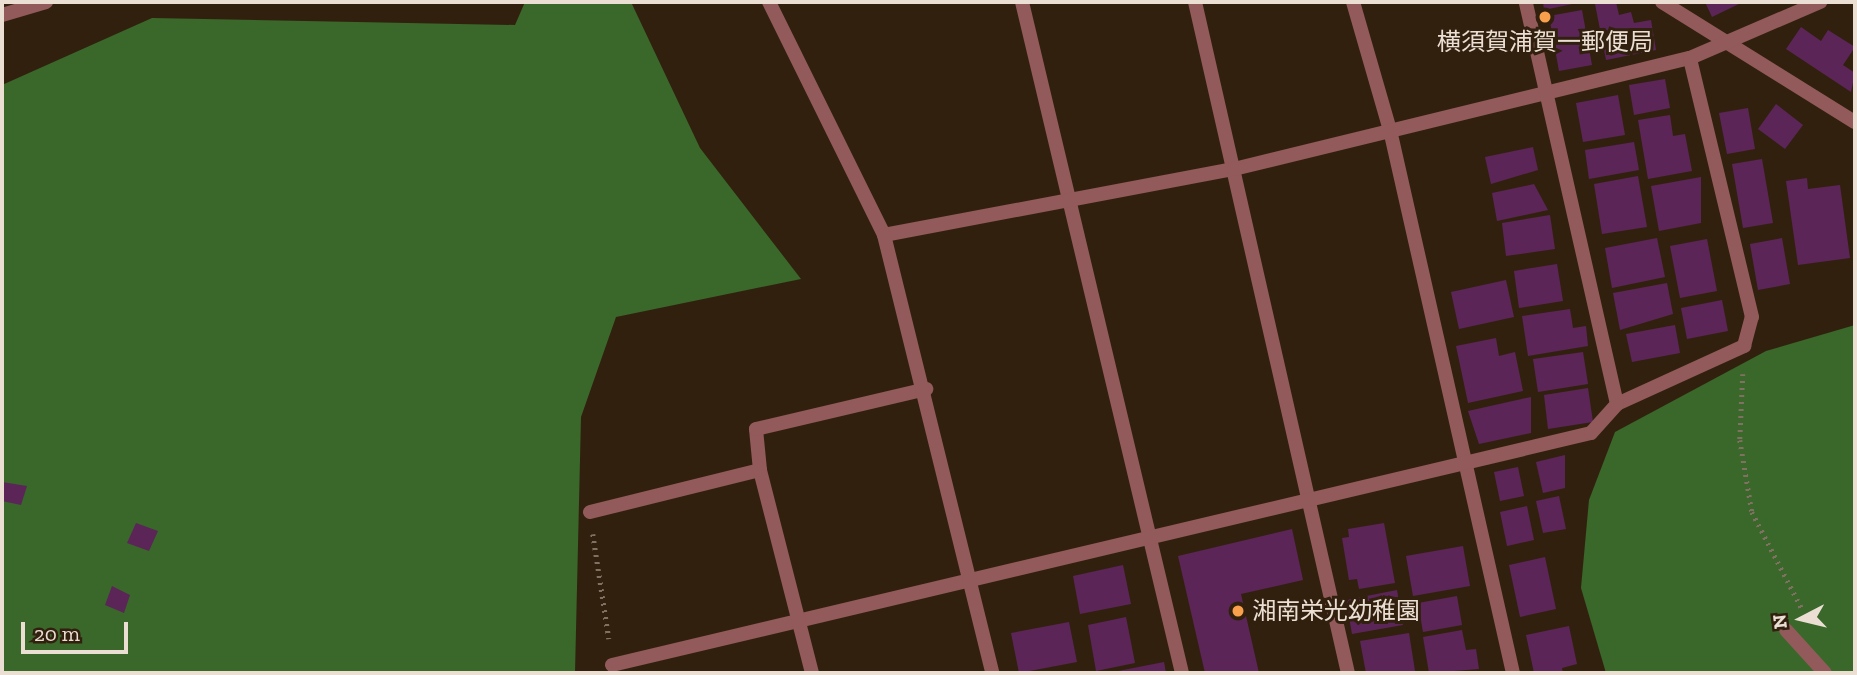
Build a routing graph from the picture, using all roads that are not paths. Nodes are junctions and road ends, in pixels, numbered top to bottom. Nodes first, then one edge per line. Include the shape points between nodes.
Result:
1 (46, 2) edge
2 (769, 2) edge
3 (1023, 2) edge
4 (1195, 2) edge
5 (1353, 2) edge
6 (1527, 2) edge
7 (1662, 2) edge
8 (1811, 3) edge
9 (2, 15) edge
10 (1727, 39) junction
11 (1690, 58) junction
12 (1548, 92) junction
13 (1855, 122) edge
14 (1390, 130) junction
15 (1234, 169) junction
16 (1071, 200) junction
17 (884, 235) junction
18 (926, 389) junction
19 (1618, 404) junction
20 (1466, 465) junction
21 (760, 470) junction
22 (1312, 496) junction
23 (590, 512) road end
24 (1149, 535) junction
25 (970, 578) junction
26 (800, 619) junction
27 (1786, 630) road end
28 (612, 665) road end
29 (812, 673) edge
30 (992, 673) edge
31 (1182, 673) edge
32 (1348, 673) edge
33 (1513, 673) edge
34 (1825, 673) edge

1 - 9 street
2 - 17 street
3 - 16 street
4 - 15 street
5 - 14 street
6 - 12 street
7 - 10 street
8 - 10 street
10 - 11 street
10 - 13 street
11 - 12 street
11 - 19 street via 1752,317 1744,346
12 - 14 street
12 - 19 street
14 - 15 street
14 - 20 street
15 - 16 street
15 - 22 street
16 - 17 street
16 - 24 street
17 - 18 street
18 - 21 street via 756,429
18 - 25 street
19 - 20 street via 1591,433
20 - 22 street
20 - 33 street
21 - 23 street
21 - 26 street
22 - 24 street
22 - 32 street
24 - 25 street
24 - 31 street
25 - 26 street
25 - 30 street
26 - 28 street
26 - 29 street
27 - 34 street

